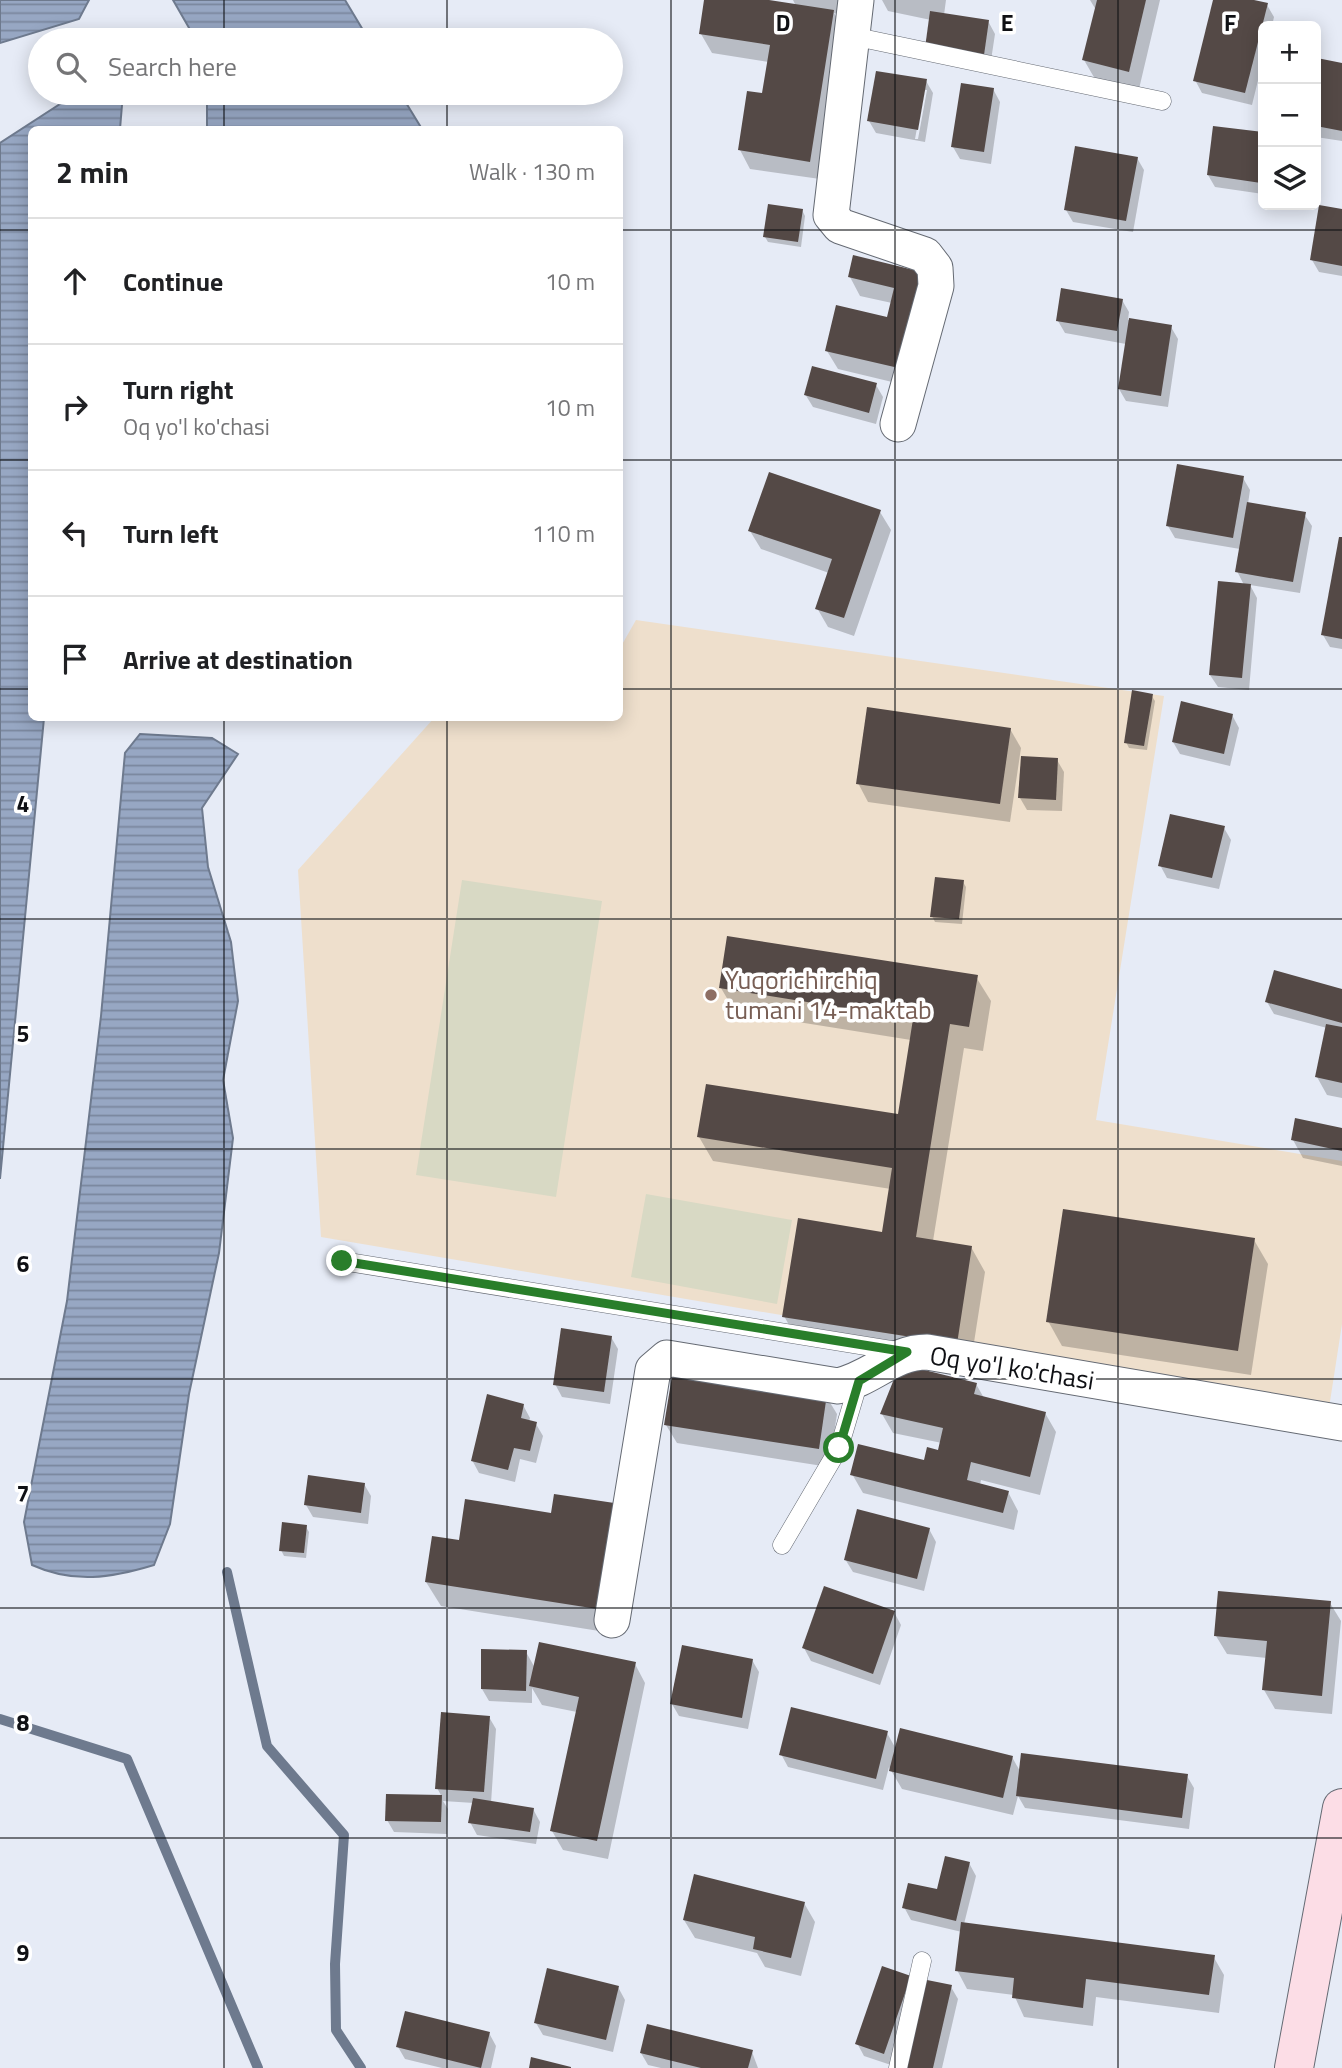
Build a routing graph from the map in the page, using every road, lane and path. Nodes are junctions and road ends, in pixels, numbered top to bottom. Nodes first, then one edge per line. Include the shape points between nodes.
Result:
1 (856, 0) edge
2 (852, 36) junction
3 (1162, 101) dead end
4 (898, 424) dead end
5 (342, 1261) dead end
6 (907, 1352) junction
7 (859, 1381) junction
8 (1342, 1423) edge
9 (782, 1545) dead end
10 (612, 1620) dead end
11 (1342, 1808) edge
12 (922, 1961) dead end
13 (898, 2068) edge
14 (1294, 2068) edge

1 - 2 street
2 - 3 lane
2 - 4 street via 831,215 840,226 925,255 935,268 936,286
5 - 6 lane
6 - 7 street, Oq yo'l ko'chasi
6 - 8 street, Oq yo'l ko'chasi
7 - 9 lane via 839,1448
7 - 10 street, Oq yo'l ko'chasi via 838,1386 667,1358 653,1370
11 - 14 main road
12 - 13 lane

